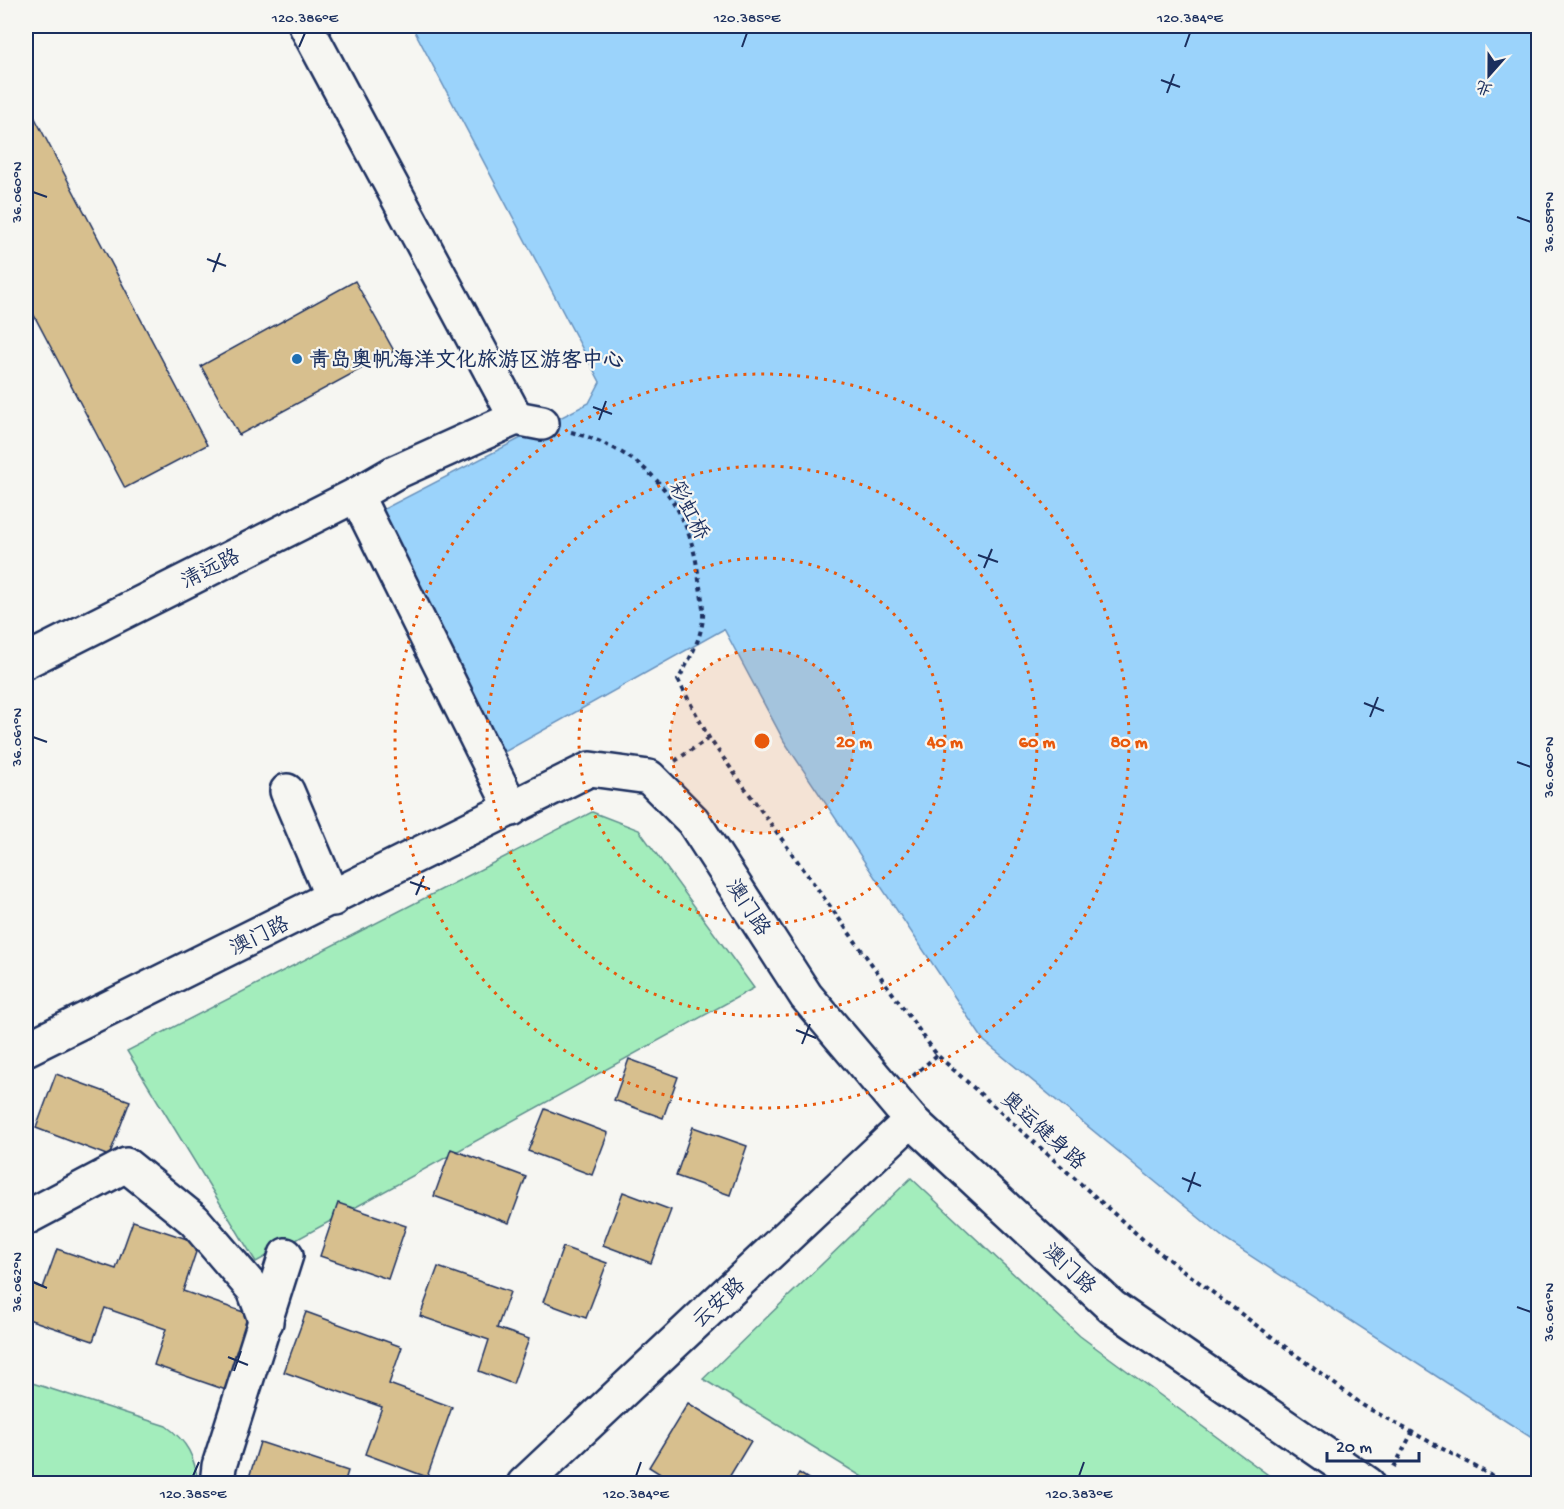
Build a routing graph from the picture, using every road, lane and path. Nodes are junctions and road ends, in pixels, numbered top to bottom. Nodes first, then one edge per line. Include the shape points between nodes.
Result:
1 (306, 26) edge
2 (529, 421) junction
3 (356, 495) junction
4 (26, 661) edge
5 (678, 680) joint
6 (709, 738) junction
7 (650, 777) junction
8 (287, 791) dead end
9 (512, 808) junction
10 (333, 898) junction
11 (26, 1049) edge
12 (911, 1120) junction
13 (26, 1218) edge
14 (286, 1255) dead end
15 (266, 1322) junction
16 (1412, 1433) junction
17 (1381, 1476) edge
18 (217, 1484) edge
19 (524, 1484) edge
20 (1507, 1484) edge

1 - 2 street
2 - 3 street, 清远路 via 394,474
2 - 5 path, 彩虹桥 via 596,439 650,471 670,496 696,557 703,624
3 - 4 street, 清远路
3 - 9 street
5 - 6 path, 奥运健身路
6 - 7 path
6 - 16 path, 奥运健身路 via 937,1055 1148,1244 1364,1406
7 - 9 street, 澳门路 via 590,769
7 - 12 street, 澳门路 via 693,820 806,996
8 - 10 street
9 - 10 street, 澳门路
10 - 11 street, 澳门路
12 - 17 street, 澳门路 via 1112,1307
12 - 19 street, 云安路
13 - 15 street via 126,1165 194,1220 254,1290
14 - 15 street
15 - 18 street via 219,1467
16 - 17 path
16 - 20 path, 奥运健身路

